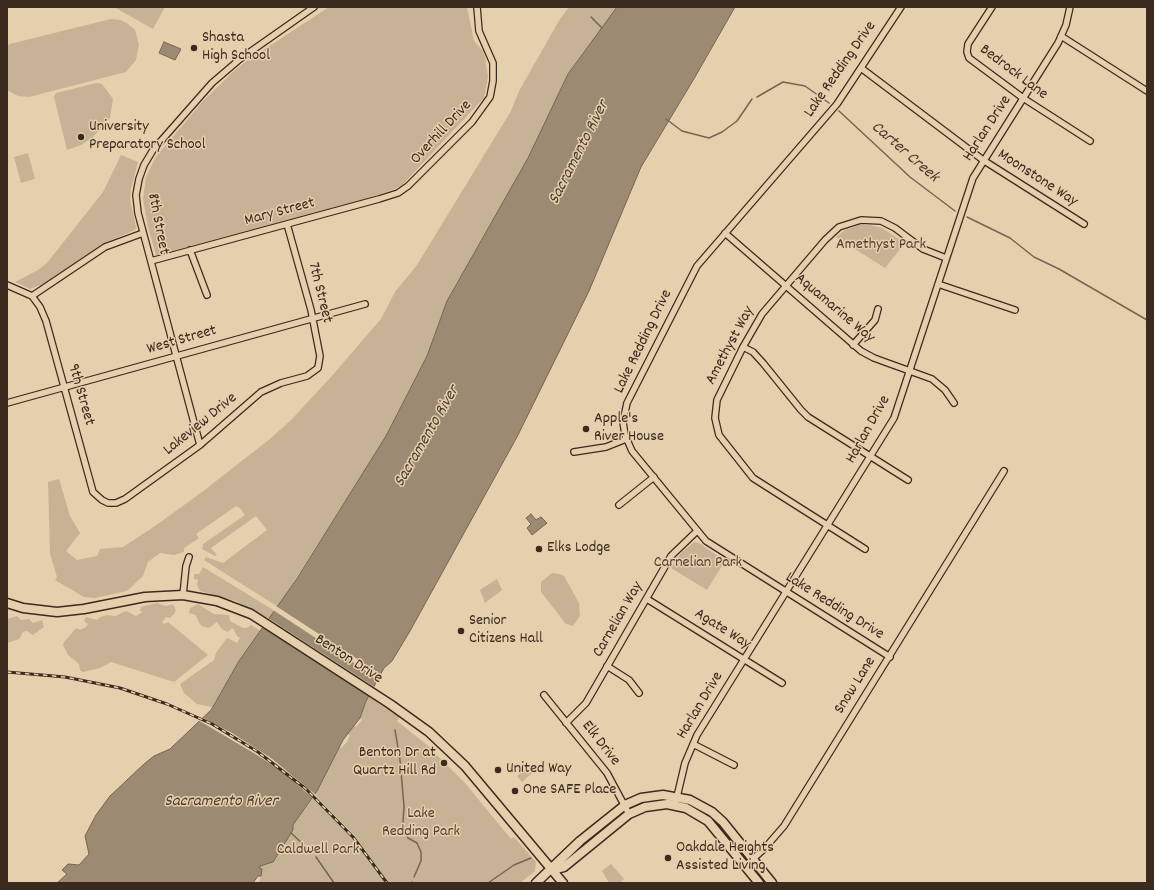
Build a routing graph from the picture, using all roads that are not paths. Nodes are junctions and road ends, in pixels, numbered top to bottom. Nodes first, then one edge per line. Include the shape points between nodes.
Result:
1 (314, 7) edge
2 (477, 7) edge
3 (901, 7) edge
4 (992, 7) edge
5 (1070, 7) edge
6 (1061, 36) junction
7 (861, 68) junction
8 (1147, 91) edge
9 (1023, 98) junction
10 (1090, 141) dead end
11 (983, 160) junction
12 (412, 183) joint
13 (287, 224) junction
14 (1084, 224) dead end
15 (143, 233) junction
16 (724, 233) junction
17 (190, 250) junction
18 (946, 258) junction
19 (151, 261) junction
20 (938, 284) junction
21 (7, 285) edge
22 (786, 286) junction
23 (207, 295) dead end
24 (32, 296) junction
25 (365, 304) dead end
26 (878, 309) dead end
27 (1015, 310) dead end
28 (312, 318) junction
29 (853, 345) junction
30 (743, 347) junction
31 (176, 356) junction
32 (318, 368) joint
33 (910, 370) junction
34 (64, 387) junction
35 (7, 403) edge
36 (954, 403) dead end
37 (626, 439) junction
38 (200, 445) junction
39 (574, 452) dead end
40 (870, 456) junction
41 (1004, 471) dead end
42 (654, 477) junction
43 (908, 480) dead end
44 (102, 500) joint
45 (619, 505) dead end
46 (827, 526) junction
47 (697, 531) junction
48 (865, 549) dead end
49 (189, 557) dead end
50 (786, 592) junction
51 (183, 595) junction
52 (647, 599) junction
53 (7, 603) edge
54 (890, 657) junction
55 (745, 659) junction
56 (607, 666) junction
57 (782, 683) dead end
58 (639, 693) dead end
59 (544, 695) dead end
60 (566, 723) junction
61 (692, 744) junction
62 (734, 765) dead end
63 (677, 796) junction
64 (625, 805) junction
65 (675, 805) junction
66 (629, 814) junction
67 (753, 859) junction
68 (745, 866) junction
69 (552, 870) junction
70 (536, 883) edge
71 (563, 883) edge
72 (759, 883) edge
73 (772, 883) edge

1 - 15 street, 8th Street via 240,59 212,83 153,150 144,165 136,190
2 - 12 street, Overhill Drive via 479,30 493,63 490,98 472,122
3 - 7 street, Lake Redding Drive
4 - 9 street, Bedrock Lane via 968,44 967,54 972,62
5 - 6 street, Harlan Drive
6 - 8 street
6 - 9 street, Harlan Drive
7 - 11 street, Moonstone Way
7 - 16 street, Lake Redding Drive via 837,104
9 - 10 street, Bedrock Lane
9 - 11 street, Harlan Drive
11 - 14 street, Moonstone Way
11 - 18 street, Harlan Drive via 973,178
12 - 13 street, Mary Street via 398,193
13 - 17 street, Mary Street
13 - 28 street, 7th Street
15 - 19 street, 8th Street
15 - 24 street via 105,247
16 - 22 street, Aquamarine Way
16 - 37 street, Lake Redding Drive via 695,269 627,403 623,422
17 - 19 street, Mary Street
17 - 23 street
18 - 20 street, Harlan Drive
18 - 22 street, Amethyst Way via 924,249 890,225 877,220 861,220 833,231
19 - 31 street, 8th Street
20 - 27 street
20 - 33 street, Harlan Drive
21 - 24 street
22 - 29 street, Aquamarine Way
22 - 30 street, Amethyst Way via 762,314
24 - 34 street, 9th Street via 44,314
25 - 28 street, West Street
26 - 29 street via 875,320
28 - 31 street, West Street
28 - 32 street, 7th Street via 320,356
29 - 33 street, Aquamarine Way via 868,355
30 - 40 street via 753,352 803,412
30 - 46 street, Amethyst Way via 717,400 715,418 719,435 758,482
31 - 34 street, West Street
31 - 38 street, 8th Street
32 - 38 street, Lakeview Drive via 307,376 261,392
33 - 36 street, Aquamarine Way via 936,382
33 - 40 street, Harlan Drive via 896,414
34 - 35 street, West Street
34 - 44 street, 9th Street via 92,488 96,496
37 - 39 street via 606,447
37 - 42 street, Lake Redding Drive
38 - 44 street, Lakeview Drive via 125,499 112,504
40 - 43 street
40 - 46 street, Harlan Drive
41 - 54 street, Snow Lane
42 - 45 street
42 - 47 street, Lake Redding Drive
46 - 48 street, Amethyst Way
46 - 50 street, Harlan Drive
47 - 50 street, Lake Redding Drive via 712,546
47 - 52 street, Carnelian Way via 674,553
49 - 51 street
50 - 54 street, Lake Redding Drive
50 - 55 street, Harlan Drive
51 - 53 street, Benton Drive via 145,597 84,610 53,612
51 - 69 street, Benton Drive via 217,601 251,614 390,704 428,732 458,759
52 - 55 street, Agate Way
52 - 56 street, Carnelian Way
54 - 67 street, Snow Lane via 784,826
55 - 57 street, Agate Way
55 - 61 street, Harlan Drive
56 - 58 street via 629,680
56 - 60 street, Carnelian Way via 584,706
59 - 60 street, Elk Drive
60 - 64 street, Elk Drive via 604,769
61 - 62 street
61 - 63 street, Harlan Drive
63 - 64 street via 656,795
63 - 65 street, Harlan Drive
63 - 67 street via 698,803 712,812
64 - 66 street, Elk Drive
64 - 69 street via 570,849 557,861
65 - 66 street via 653,805
65 - 68 street via 708,821
66 - 69 street via 564,866
67 - 68 street, Snow Lane
67 - 73 street
68 - 72 street
69 - 70 street
69 - 71 street, Benton Drive

